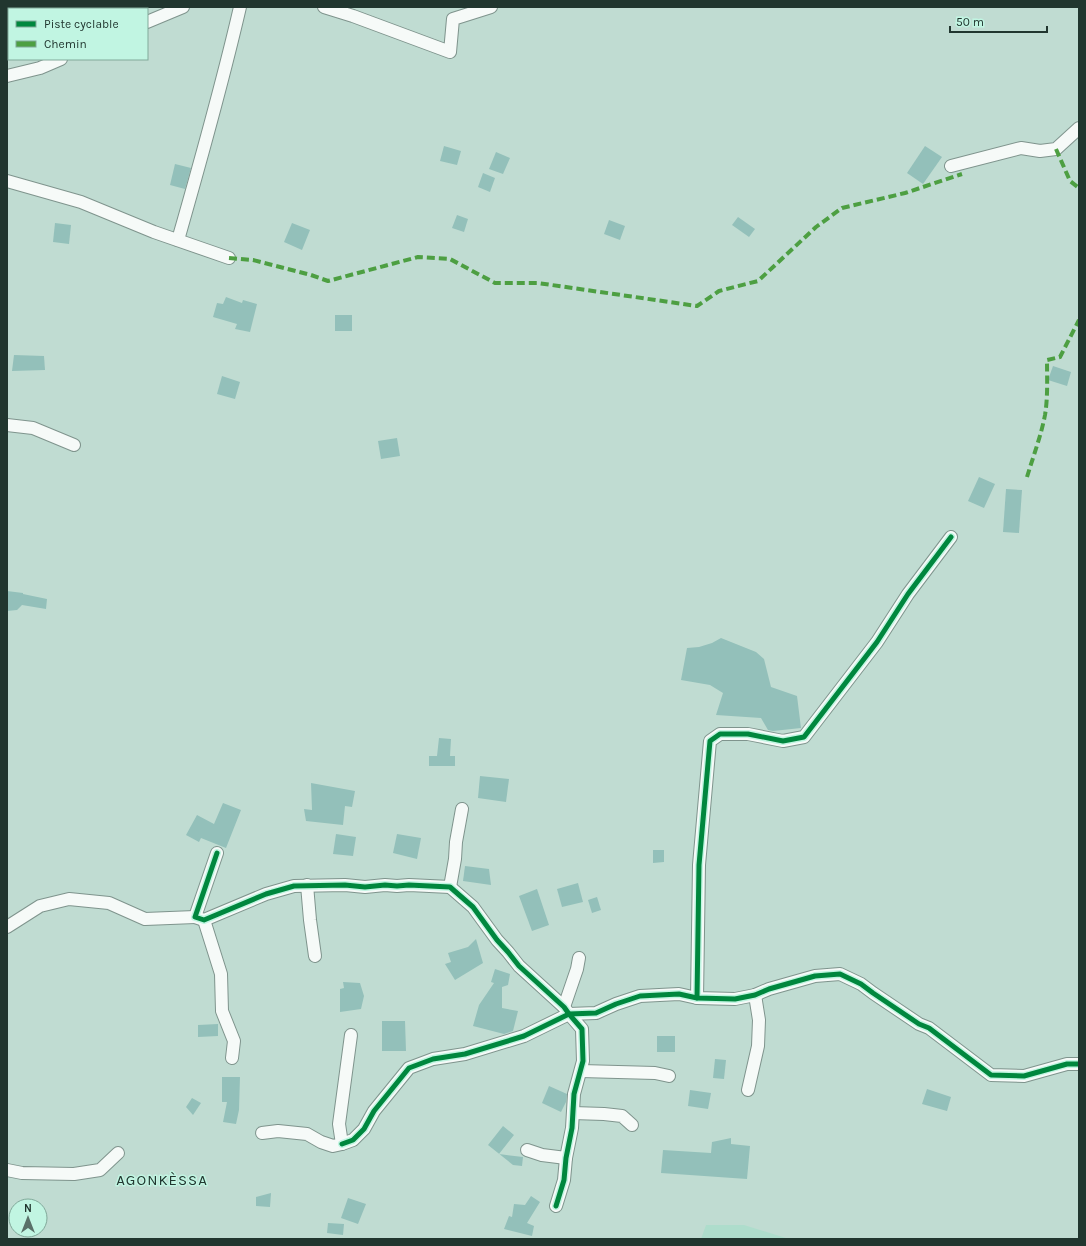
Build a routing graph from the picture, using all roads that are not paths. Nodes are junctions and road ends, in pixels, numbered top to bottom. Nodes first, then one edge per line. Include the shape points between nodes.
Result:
1 (183, 7) edge
2 (240, 7) edge
3 (324, 7) edge
4 (491, 7) edge
5 (148, 22) edge
6 (59, 60) edge
7 (7, 76) edge
8 (1079, 128) edge
9 (951, 166) dead end
10 (7, 181) edge
11 (178, 240) junction
12 (229, 258) dead end
13 (7, 425) edge
14 (74, 445) dead end
15 (951, 537) dead end
16 (462, 809) dead end
17 (217, 852) dead end
18 (307, 885) junction
19 (450, 887) junction
20 (200, 918) junction
21 (7, 927) edge
22 (315, 956) dead end
23 (579, 958) dead end
24 (755, 995) junction
25 (697, 998) junction
26 (566, 1011) junction
27 (351, 1035) dead end
28 (232, 1058) dead end
29 (1079, 1064) edge
30 (581, 1071) junction
31 (669, 1076) dead end
32 (748, 1090) dead end
33 (573, 1113) junction
34 (632, 1125) dead end
35 (262, 1133) dead end
36 (342, 1144) junction
37 (527, 1150) dead end
38 (118, 1153) dead end
39 (566, 1158) junction
40 (7, 1170) edge
41 (556, 1206) dead end

1 - 5 street
2 - 11 street
3 - 4 street via 450,52 454,19
6 - 7 street via 40,68
8 - 9 street via 1056,148 1040,151 1021,148
10 - 11 street via 81,202
11 - 12 street
13 - 14 street via 32,428
15 - 25 street via 908,594 877,642 804,737 783,741 748,734 720,734 710,741 699,865
16 - 19 street
17 - 20 street
18 - 19 street
18 - 20 street via 266,894
18 - 22 street
19 - 26 street via 472,907 519,966
20 - 21 street via 145,919 109,903 69,899 40,906
20 - 28 street via 221,974 222,1011 234,1041
23 - 26 street
24 - 25 street via 735,999
24 - 29 street via 815,976 840,974 861,984 919,1024 929,1028 991,1075 1024,1076 1067,1064
24 - 32 street via 759,1020 758,1046
25 - 26 street via 679,994 640,996 596,1013
26 - 30 street via 582,1029 584,1061
26 - 36 street via 524,1036 465,1054 433,1059 409,1068 374,1111 364,1129 353,1140
27 - 36 street via 339,1124
30 - 31 street via 655,1073
30 - 33 street via 574,1094
33 - 34 street via 622,1116
33 - 39 street
35 - 36 street via 278,1131 307,1134 333,1146
37 - 39 street
38 - 40 street via 100,1170 74,1174 22,1173
39 - 41 street via 564,1180

